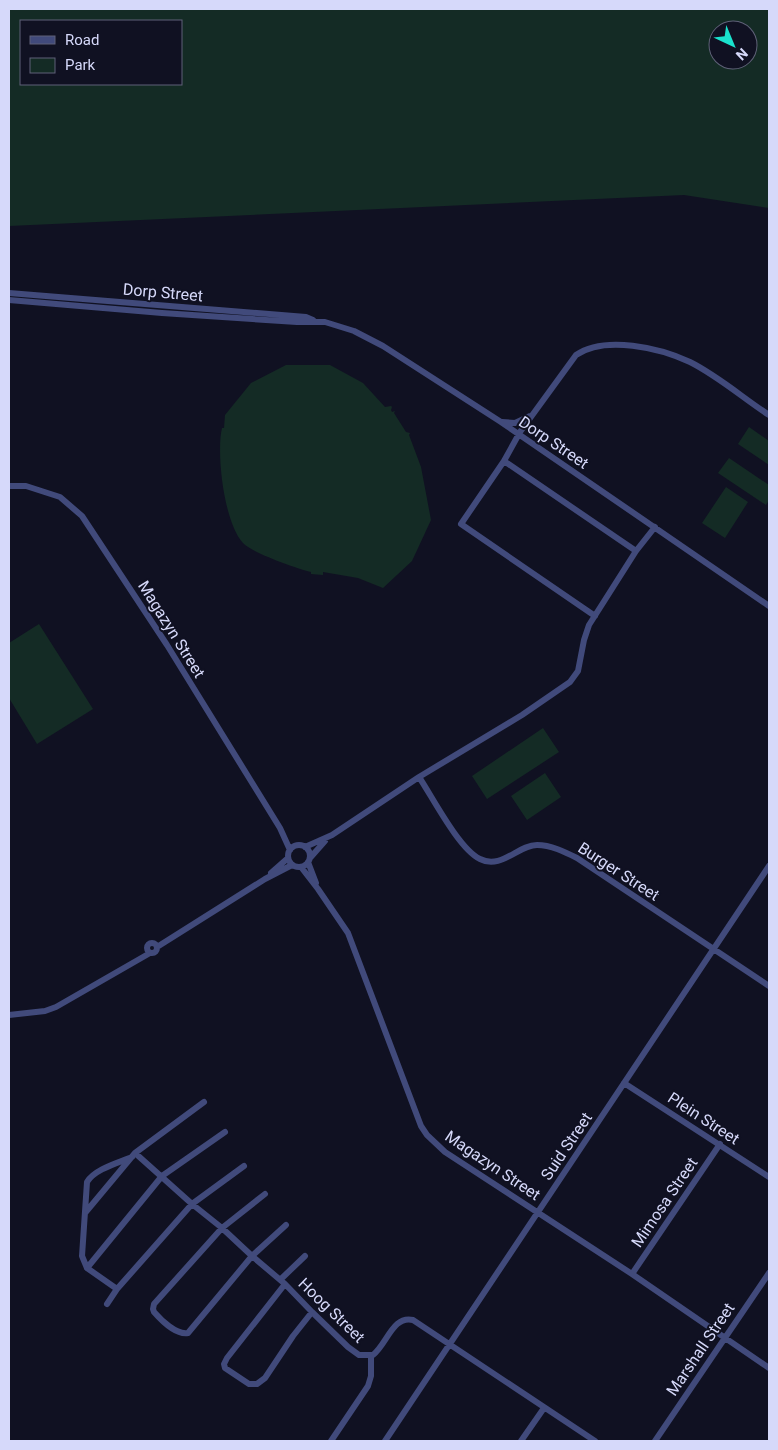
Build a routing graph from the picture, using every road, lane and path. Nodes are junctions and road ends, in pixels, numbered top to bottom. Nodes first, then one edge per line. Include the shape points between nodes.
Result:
1 (9, 293) edge
2 (46, 299) junction
3 (9, 300) edge
4 (532, 415) junction
5 (769, 415) edge
6 (501, 422) junction
7 (518, 435) junction
8 (504, 461) junction
9 (9, 486) edge
10 (654, 527) junction
11 (636, 551) junction
12 (769, 606) edge
13 (595, 616) junction
14 (419, 777) junction
15 (280, 828) junction
16 (332, 835) junction
17 (297, 845) junction
18 (305, 847) junction
19 (290, 850) junction
20 (288, 858) junction
21 (309, 860) junction
22 (292, 865) junction
23 (769, 866) edge
24 (302, 867) junction
25 (264, 879) junction
26 (318, 888) junction
27 (714, 949) junction
28 (769, 986) edge
29 (9, 1015) edge
30 (624, 1083) junction
31 (204, 1102) dead end
32 (226, 1132) dead end
33 (720, 1144) junction
34 (133, 1155) junction
35 (244, 1166) dead end
36 (162, 1176) junction
37 (769, 1177) edge
38 (265, 1194) dead end
39 (192, 1204) junction
40 (537, 1212) junction
41 (85, 1213) junction
42 (286, 1224) dead end
43 (222, 1228) junction
44 (252, 1256) junction
45 (305, 1256) dead end
46 (87, 1268) junction
47 (769, 1273) edge
48 (632, 1274) junction
49 (283, 1281) junction
50 (117, 1289) junction
51 (107, 1304) dead end
52 (312, 1312) junction
53 (724, 1338) junction
54 (449, 1345) junction
55 (371, 1356) junction
56 (769, 1368) edge
57 (544, 1408) junction
58 (331, 1441) edge
59 (385, 1441) edge
60 (521, 1441) edge
61 (595, 1441) edge
62 (655, 1441) edge

1 - 2 street, Dorp Street
2 - 3 street, Dorp Street
2 - 6 street, Dorp Street via 153,312 325,322 354,330 372,340
4 - 5 street via 576,355 590,348 614,345 637,346 689,362
4 - 6 street via 515,423
4 - 7 street
6 - 7 street, Dorp Street
7 - 8 street
7 - 10 street, Dorp Street
8 - 11 street
8 - 13 street via 461,524
9 - 15 street, Magazyn Street via 26,486 60,497 82,516 167,645
10 - 11 street
10 - 12 street, Dorp Street
11 - 13 street
13 - 14 street via 586,631 578,671 570,682
14 - 16 street
14 - 27 street, Burger Street via 461,842 482,860 499,860 531,846 543,845 564,852
15 - 17 street, Magazyn Street
15 - 19 street, Magazyn Street
16 - 18 street
16 - 21 street
17 - 18 street
17 - 19 street
18 - 21 street
19 - 20 street
20 - 22 street
20 - 25 street
21 - 24 street
21 - 26 street, Magazyn Street
22 - 24 street
22 - 25 street
23 - 27 street, Suid Street
24 - 26 street, Magazyn Street
25 - 29 street via 156,945 156,951 148,950 92,988 45,1011
26 - 40 street, Magazyn Street via 356,950 424,1130 445,1152
27 - 28 street, Burger Street
27 - 30 street, Suid Street
30 - 33 street, Plein Street
30 - 40 street, Suid Street
31 - 34 street
32 - 36 street
33 - 37 street, Plein Street
33 - 48 street, Mimosa Street
34 - 36 street, Hoog Street
34 - 41 street
34 - 41 street via 90,1177
35 - 39 street
36 - 39 street, Hoog Street
36 - 46 street
38 - 43 street
39 - 43 street, Hoog Street
39 - 50 street
40 - 48 street, Magazyn Street
40 - 54 street, Suid Street
41 - 46 street via 82,1256
42 - 44 street
43 - 44 street, Hoog Street
43 - 44 street via 154,1304 156,1314 181,1334 188,1333
44 - 49 street, Hoog Street
45 - 49 street
46 - 50 street
47 - 53 street, Marshall Street
48 - 53 street, Magazyn Street
49 - 52 street, Hoog Street
49 - 52 street via 227,1358 225,1368 249,1384 260,1382
50 - 51 street
52 - 55 street, Hoog Street via 348,1347 359,1355
53 - 56 street, Magazyn Street
53 - 62 street, Marshall Street
54 - 55 street, Hoog Street via 405,1318 398,1322 379,1350
54 - 57 street, Hoog Street
54 - 59 street, Suid Street
55 - 58 street via 368,1386
57 - 60 street
57 - 61 street, Hoog Street

